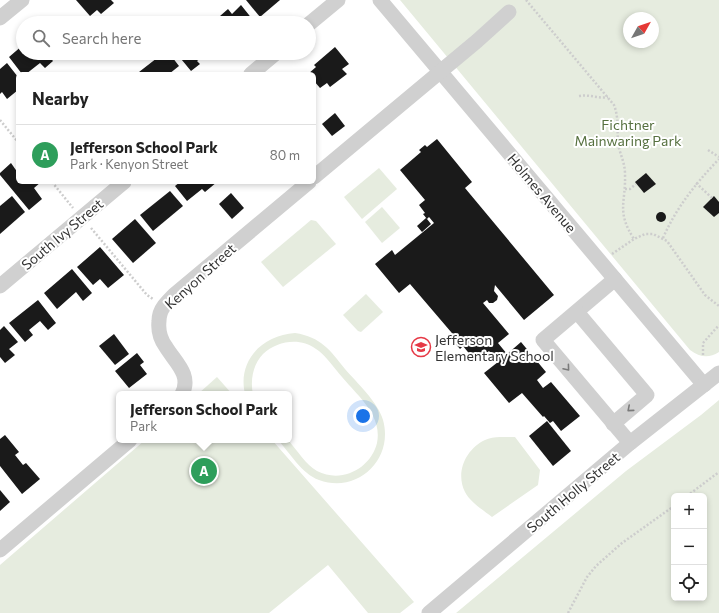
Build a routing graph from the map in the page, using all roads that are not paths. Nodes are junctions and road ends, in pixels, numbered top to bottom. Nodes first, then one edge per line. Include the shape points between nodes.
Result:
1 (22, 0) edge
2 (338, 0) edge
3 (380, 0) edge
4 (509, 12) dead end
5 (0, 18) edge
6 (316, 18) edge
7 (268, 60) edge
8 (253, 72) edge
9 (440, 72) junction
10 (316, 176) edge
11 (122, 184) edge
12 (307, 184) edge
13 (615, 279) junction
14 (0, 286) edge
15 (577, 312) junction
16 (719, 373) edge
17 (704, 385) junction
18 (183, 391) edge
19 (613, 424) junction
20 (126, 443) edge
21 (630, 444) junction
22 (0, 550) edge
23 (429, 613) edge

1 - 5 street
2 - 6 street
3 - 9 street, Holmes Avenue
4 - 9 street
7 - 8 street
9 - 10 street
9 - 13 street, Holmes Avenue
11 - 14 street, South Ivy Street
12 - 18 street, Kenyon Street via 164,306 159,317 160,334 184,376
13 - 15 street
13 - 17 street, Holmes Avenue
15 -> 19 street via 647,395
15 -> 19 street via 543,340
16 - 17 street, South Holly Street
17 - 21 street, South Holly Street
19 - 21 street
20 - 22 street
21 - 23 street, South Holly Street

